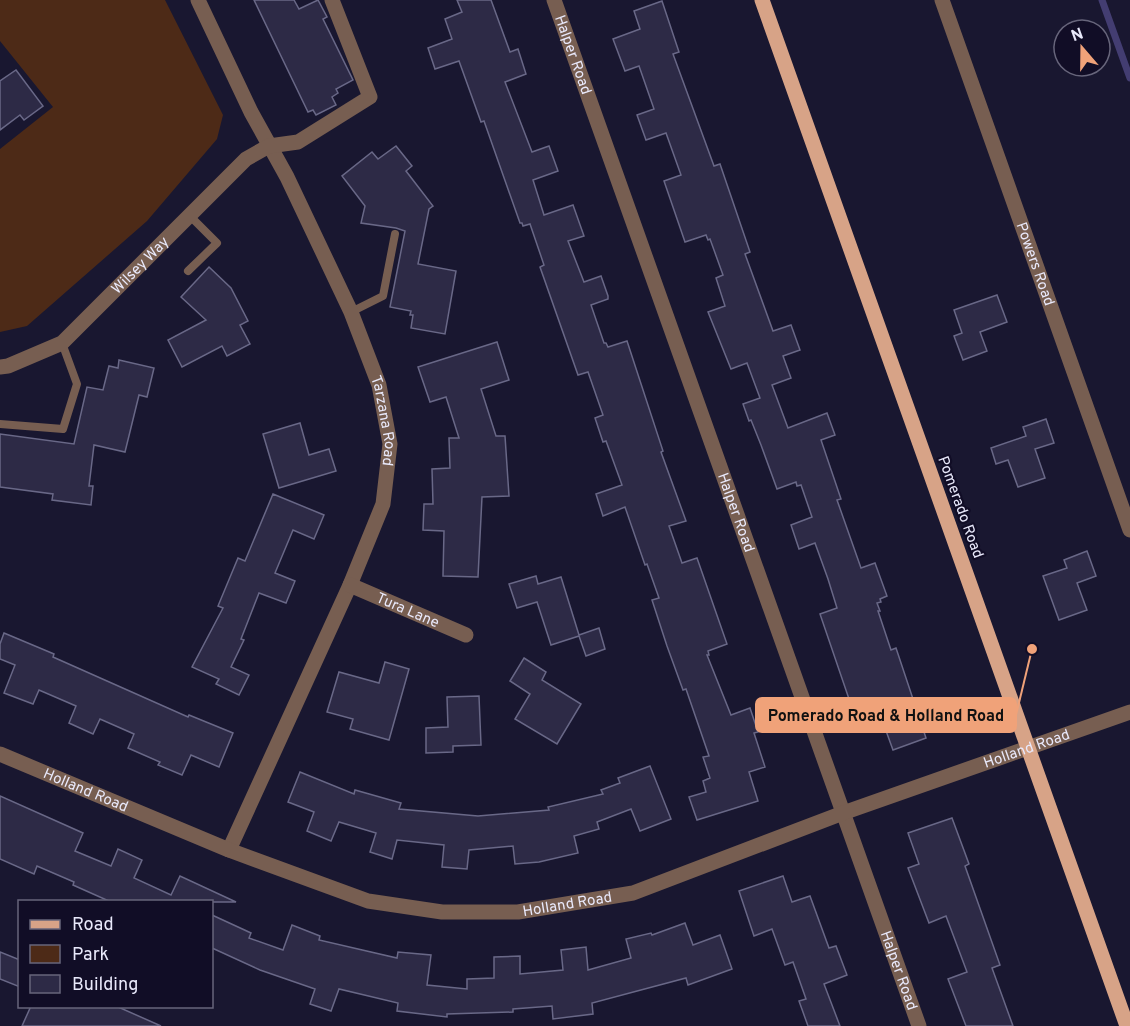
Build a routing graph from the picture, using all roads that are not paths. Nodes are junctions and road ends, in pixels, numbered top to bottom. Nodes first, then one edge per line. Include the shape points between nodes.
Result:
1 (198, 0) edge
2 (332, 0) edge
3 (554, 0) edge
4 (762, 0) edge
5 (942, 0) edge
6 (269, 146) junction
7 (190, 216) junction
8 (395, 234) dead end
9 (188, 271) dead end
10 (351, 312) junction
11 (62, 343) junction
12 (0, 367) edge
13 (0, 424) edge
14 (1130, 530) edge
15 (350, 585) junction
16 (466, 635) dead end
17 (1130, 712) edge
18 (1028, 747) junction
19 (0, 754) edge
20 (843, 813) junction
21 (229, 850) junction
22 (919, 1026) edge
23 (1127, 1026) edge

1 - 6 street, Tarzana Road
2 - 6 street via 370,97 298,142
3 - 20 street, Halper Road
4 - 18 main road, Pomerado Road
5 - 14 street, Powers Road
6 - 7 street, Wilsey Way via 246,159
6 - 10 street, Tarzana Road
7 - 9 lane via 217,243
7 - 11 street, Wilsey Way
8 - 10 lane via 383,296
10 - 15 street, Tarzana Road via 379,385 390,444 382,504
11 - 12 street, Wilsey Way
11 - 13 lane via 77,384 63,429
15 - 16 street, Tura Lane
15 - 21 street, Tarzana Road
17 - 18 street, Holland Road
18 - 20 street, Holland Road
18 - 23 main road, Pomerado Road
19 - 21 street, Holland Road
20 - 21 street, Holland Road via 633,893 519,912 442,912 368,901
20 - 22 street, Halper Road

